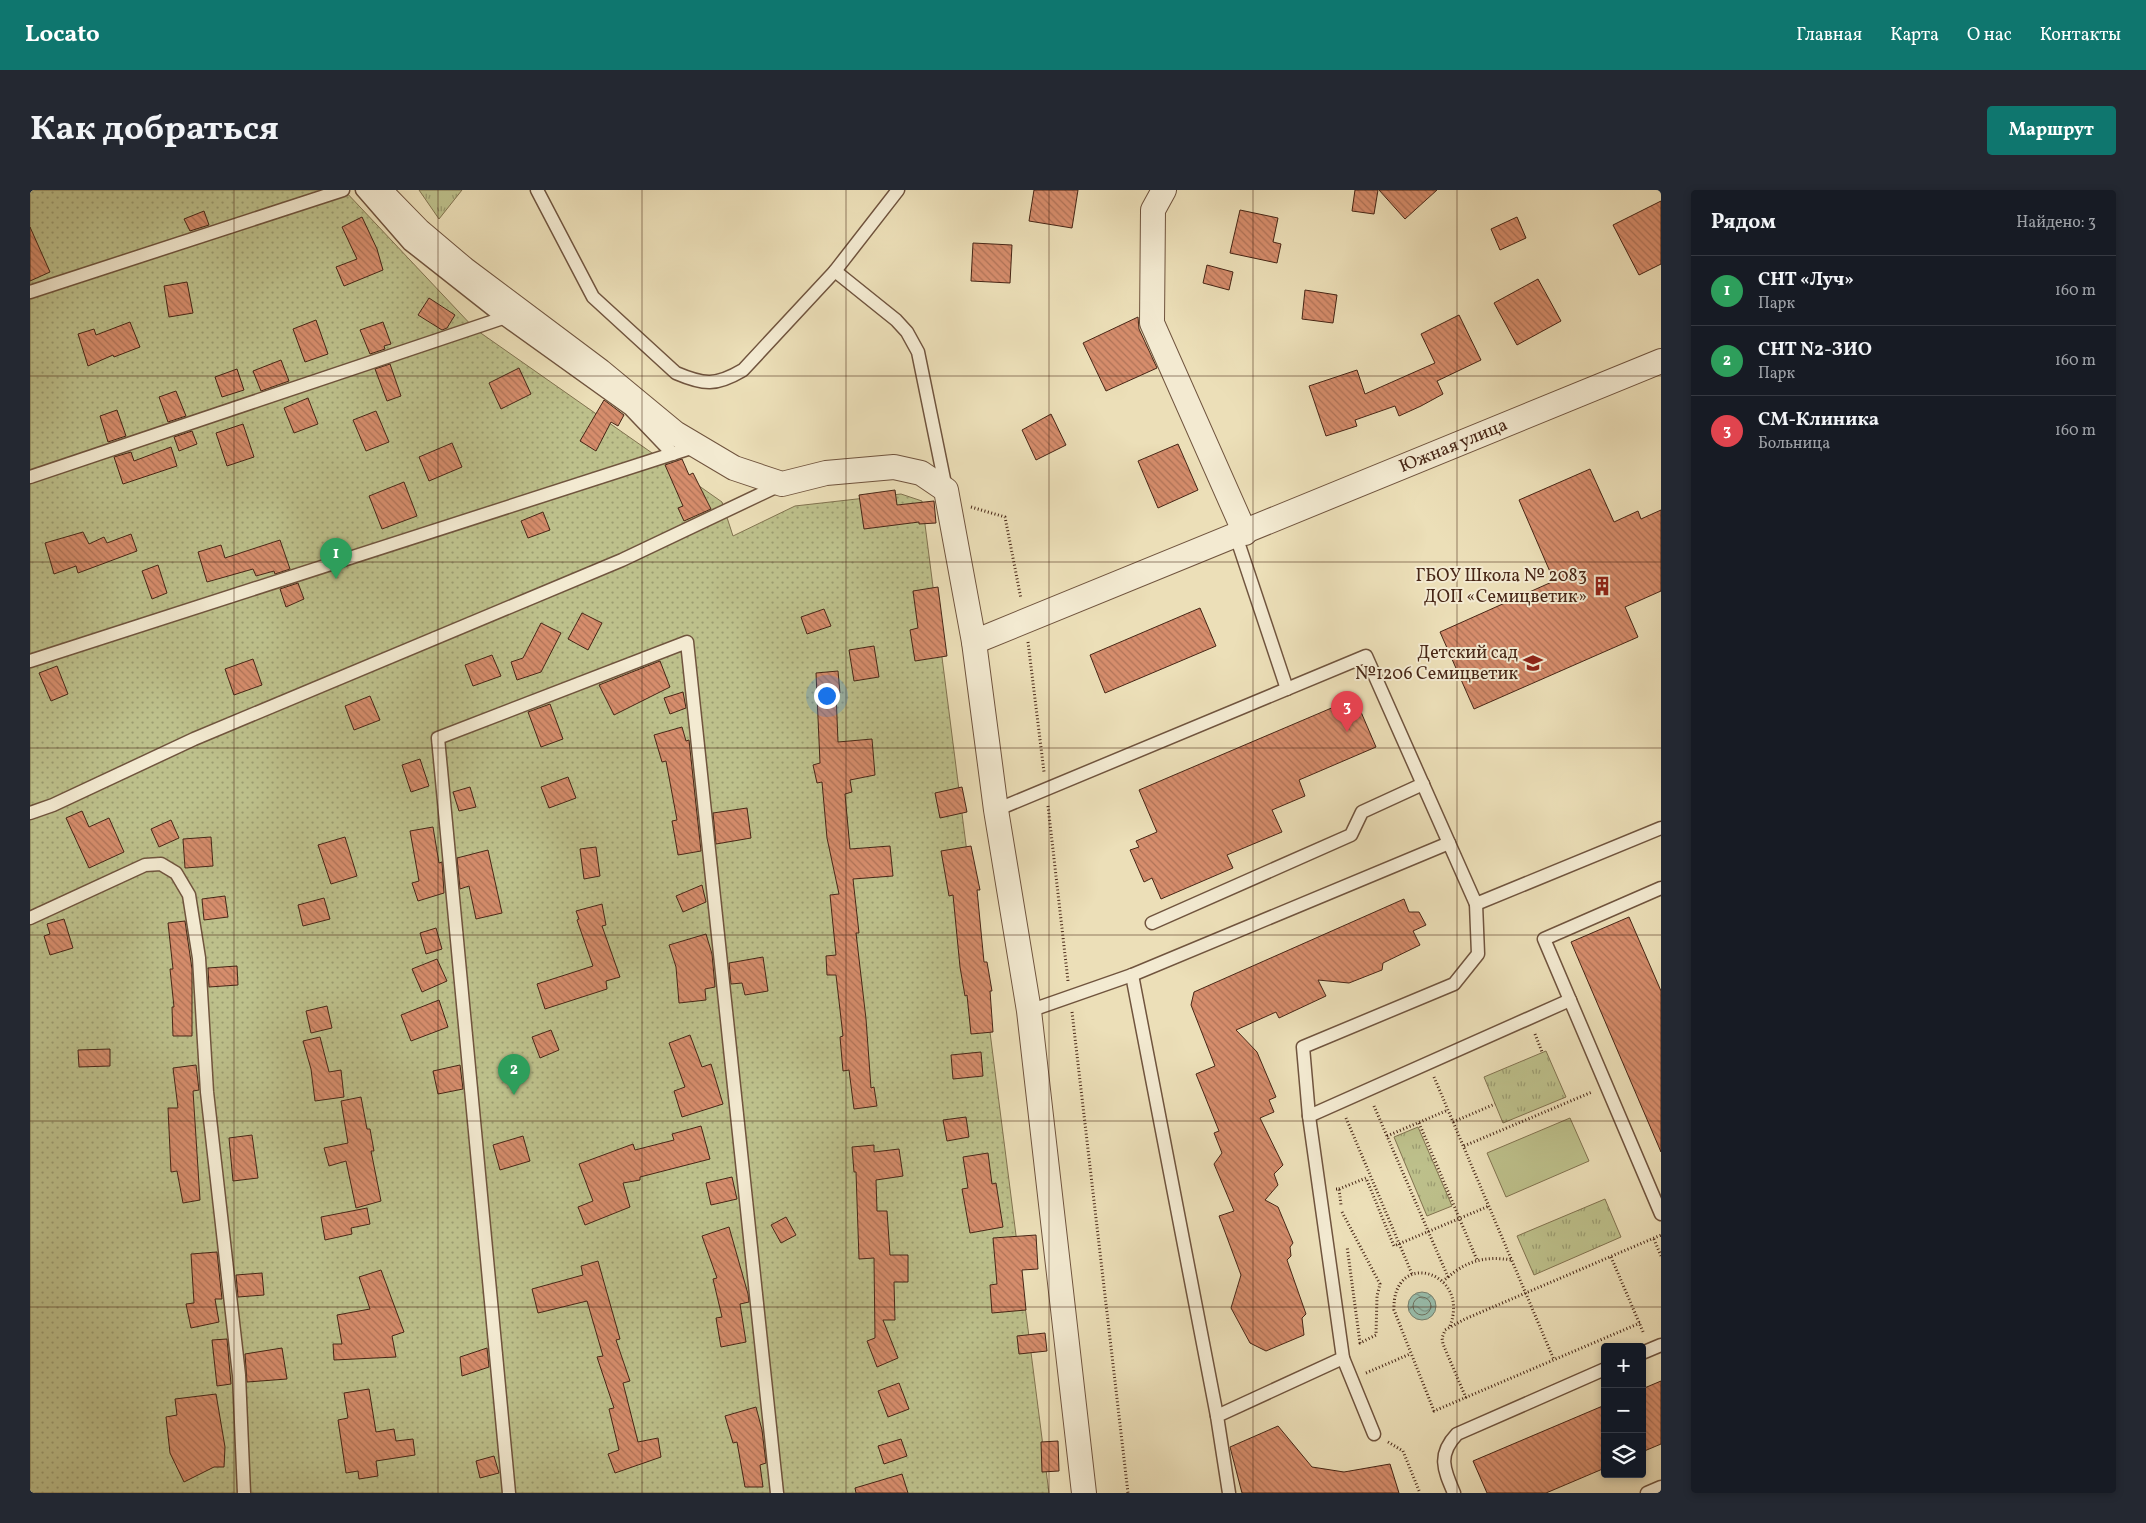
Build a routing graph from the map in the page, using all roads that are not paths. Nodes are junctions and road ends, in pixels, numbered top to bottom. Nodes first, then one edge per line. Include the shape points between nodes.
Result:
1 (343, 190) edge
2 (362, 190) edge
3 (379, 190) edge
4 (537, 190) edge
5 (898, 190) edge
6 (1164, 190) edge
7 (835, 270) junction
8 (30, 292) edge
9 (503, 318) junction
10 (1661, 361) edge
11 (697, 446) junction
12 (674, 454) junction
13 (30, 477) edge
14 (782, 484) junction
15 (946, 490) junction
16 (1241, 535) junction
17 (974, 642) junction
18 (30, 661) edge
19 (1287, 689) junction
20 (1423, 784) junction
21 (996, 810) junction
22 (30, 813) edge
23 (1661, 828) edge
24 (1449, 843) junction
25 (1661, 888) edge
26 (1476, 904) junction
27 (30, 918) edge
28 (1152, 923) dead end
29 (1132, 975) junction
30 (1570, 1000) junction
31 (1029, 1011) junction
32 (1309, 1116) junction
33 (1661, 1214) edge
34 (1661, 1345) edge
35 (1646, 1351) edge
36 (1343, 1358) junction
37 (1601, 1371) edge
38 (1216, 1416) junction
39 (1374, 1434) road end
40 (1661, 1487) edge
41 (244, 1493) edge
42 (509, 1493) edge
43 (777, 1493) edge
44 (1084, 1493) edge
45 (1230, 1493) edge
46 (1454, 1493) edge
47 (1647, 1493) edge

1 - 8 lane
2 - 9 lane via 409,244
3 - 11 street via 419,232 464,269 600,371 675,433
4 - 7 lane via 593,297 676,373 693,380 710,384 743,370
5 - 7 lane
6 - 16 street via 1153,210 1152,323
7 - 15 lane via 896,320 918,352
9 - 12 lane via 630,409
9 - 13 lane
10 - 16 street, Южная улица
11 - 12 lane
11 - 14 street via 734,468
12 - 18 lane
14 - 15 street via 826,473 894,467 921,473
14 - 22 lane via 622,560 203,736
15 - 17 street
16 - 17 street, Южная улица
16 - 19 lane
17 - 21 street
19 - 20 lane via 1366,656
19 - 21 lane
20 - 24 lane
20 - 28 lane via 1362,812 1351,835
21 - 31 street
23 - 26 lane
24 - 26 lane
24 - 29 lane
25 - 30 lane via 1544,939
26 - 32 lane via 1478,954 1454,984 1303,1047
27 - 41 lane via 145,865 161,864 176,873 189,896 199,958 207,1092 239,1376
29 - 31 lane
29 - 38 lane
30 - 32 lane
30 - 33 lane
31 - 44 street
32 - 36 lane
34 - 35 lane
36 - 38 lane
36 - 39 lane
37 - 46 lane via 1457,1434 1448,1447 1443,1468
38 - 45 lane
40 - 47 lane
42 - 43 lane via 438,738 687,642

